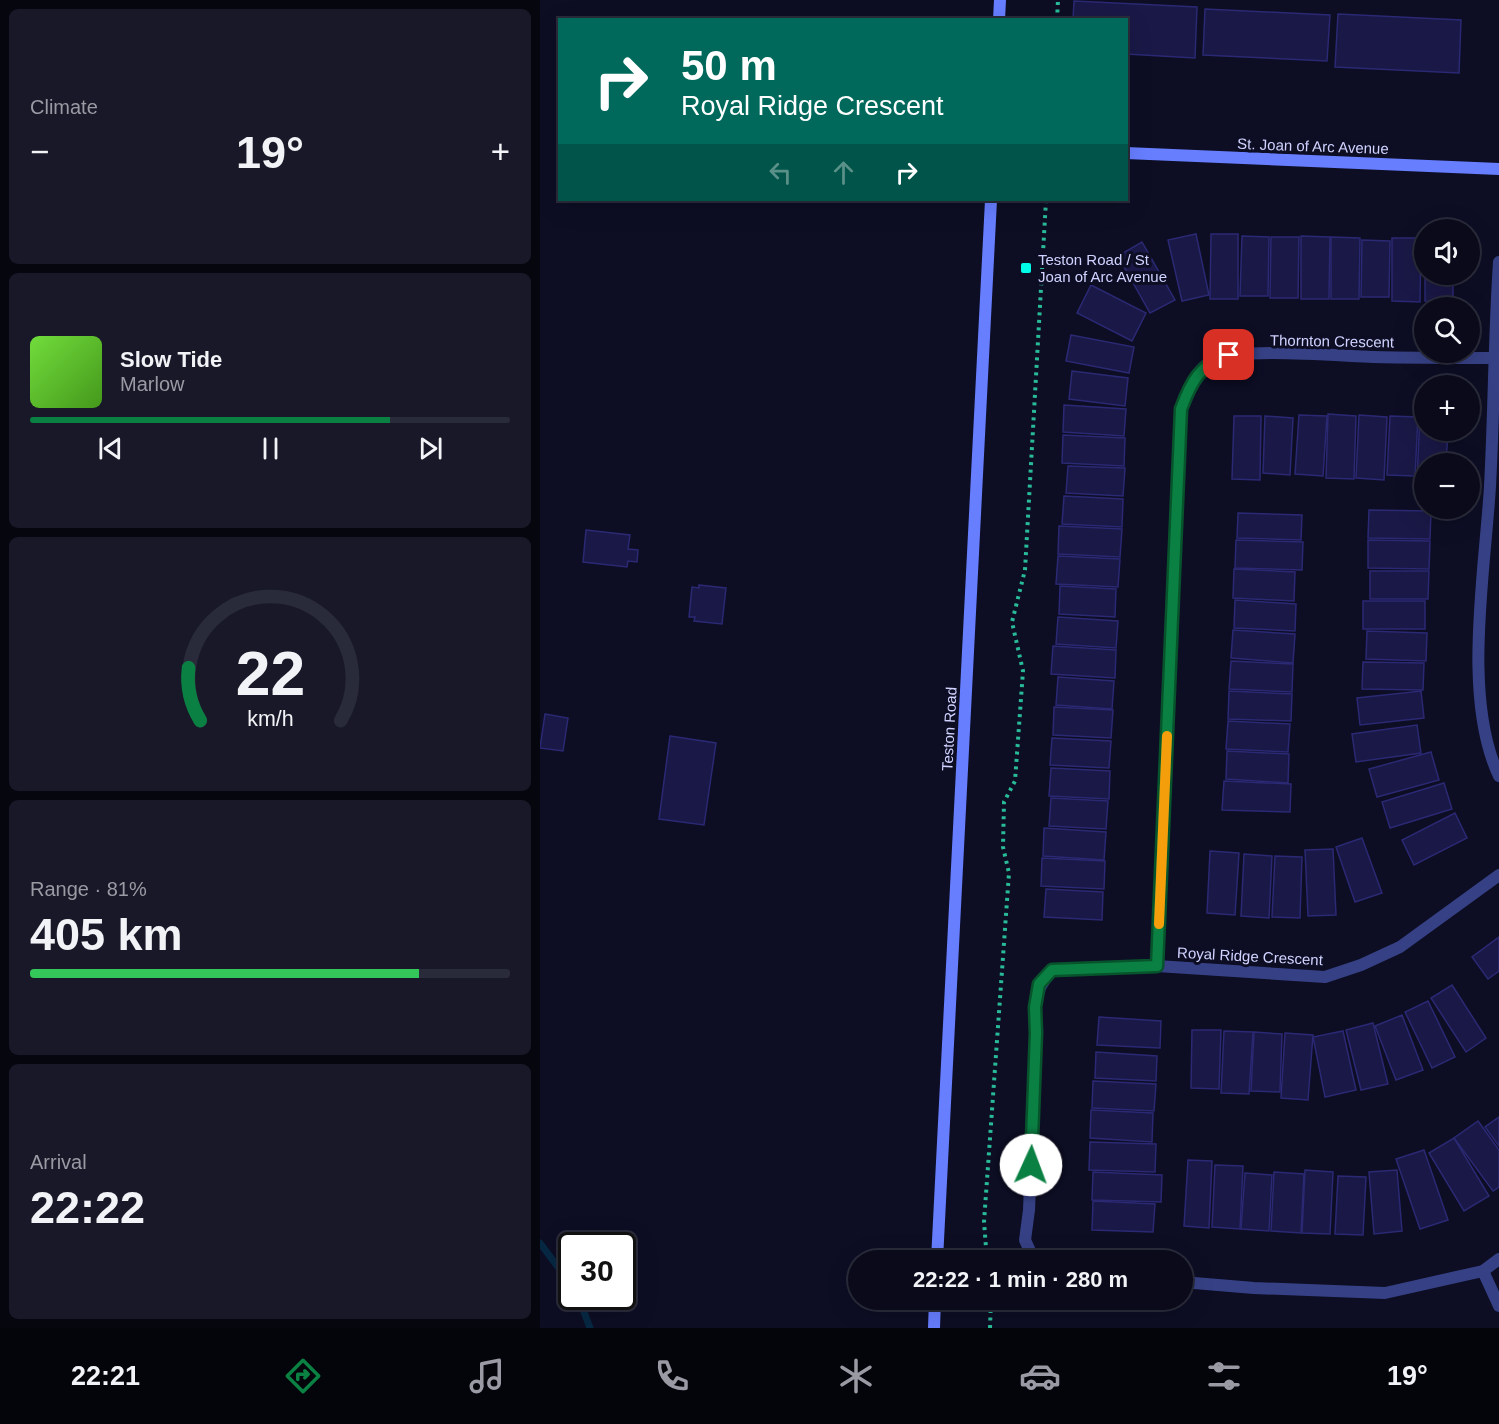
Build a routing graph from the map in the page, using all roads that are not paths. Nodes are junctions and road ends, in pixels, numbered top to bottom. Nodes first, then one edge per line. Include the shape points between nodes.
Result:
1 (1000, 0) edge
2 (999, 18) edge
3 (1128, 153) edge
4 (1499, 169) edge
5 (991, 201) edge
6 (1499, 262) edge
7 (1493, 358) junction
8 (1499, 776) edge
9 (1499, 875) edge
10 (1157, 966) junction
11 (938, 1250) edge
12 (1030, 1250) edge
13 (1499, 1259) edge
14 (1483, 1271) junction
15 (1193, 1283) edge
16 (1499, 1306) edge
17 (935, 1310) edge
18 (934, 1328) edge

1 - 2 main road
3 - 4 main road, St. Joan of Arc Avenue
5 - 11 main road, Teston Road
6 - 7 street
7 - 8 street via 1490,486 1479,643 1485,742
7 - 10 street, Thornton Crescent via 1229,355 1213,360 1198,372 1189,387 1181,409
9 - 10 street, Royal Ridge Crescent via 1400,947 1325,977
10 - 12 street, Royal Ridge Crescent via 1052,970 1039,984 1025,1240
13 - 14 street
14 - 15 street via 1385,1293
14 - 16 street
17 - 18 main road

